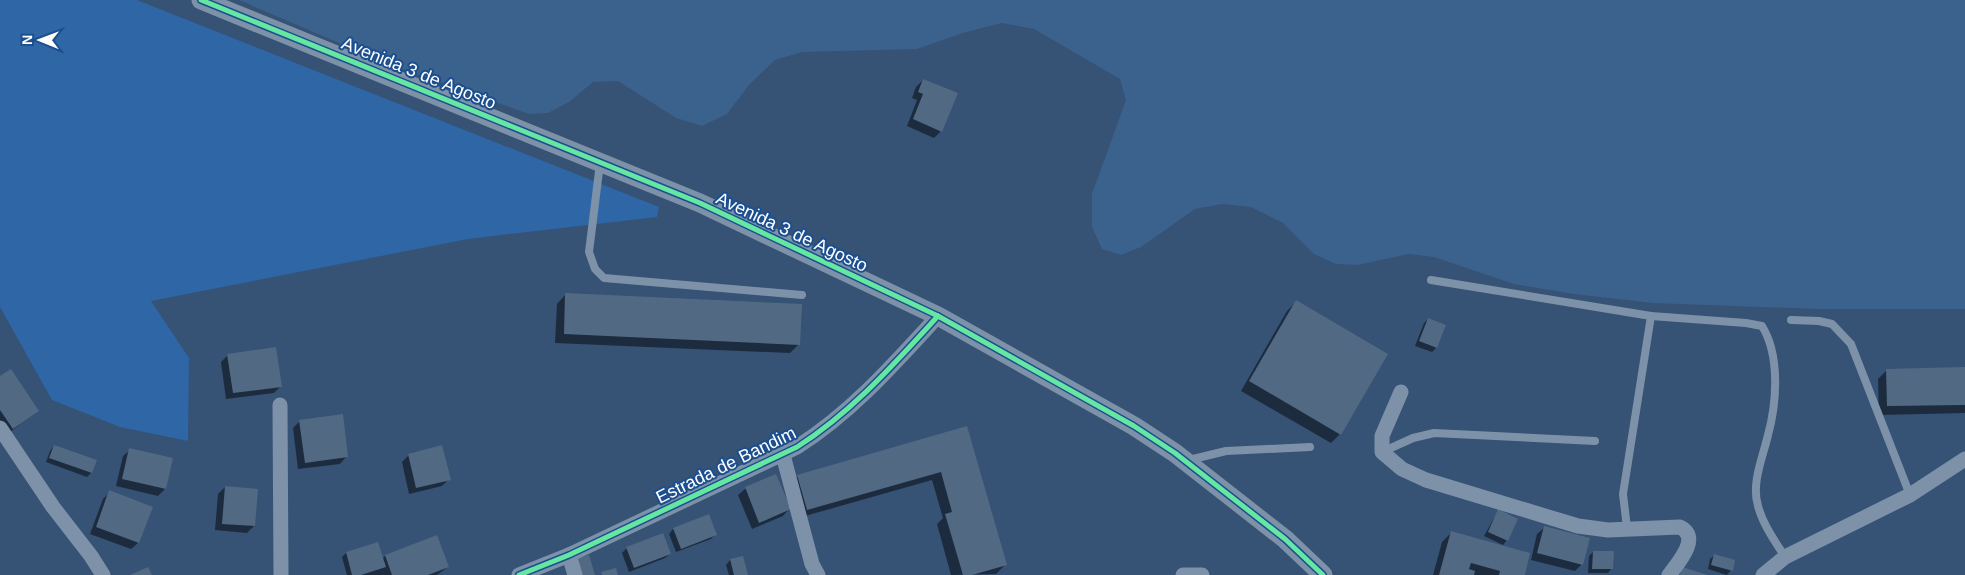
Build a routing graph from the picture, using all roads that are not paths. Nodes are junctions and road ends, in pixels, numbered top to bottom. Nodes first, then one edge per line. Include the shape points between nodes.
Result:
1 (201, 0) edge
2 (600, 161) junction
3 (1431, 280) dead end
4 (802, 295) dead end
5 (938, 316) junction
6 (1651, 316) junction
7 (1791, 320) dead end
8 (1401, 392) dead end
9 (280, 405) dead end
10 (0, 428) edge
11 (1595, 441) dead end
12 (1310, 447) dead end
13 (1382, 452) junction
14 (783, 455) junction
15 (1965, 460) edge
16 (1184, 461) junction
17 (1910, 495) junction
18 (1627, 528) junction
19 (569, 555) junction
20 (1785, 557) junction
21 (103, 575) edge
22 (281, 575) edge
23 (519, 575) edge
24 (575, 575) edge
25 (818, 575) edge
26 (1183, 575) edge
27 (1202, 575) edge
28 (1323, 575) edge
29 (1669, 575) edge
30 (1763, 575) edge

1 - 2 street, Avenida 3 de Agosto
2 - 4 lane via 589,252 595,269 604,278
2 - 5 street, Avenida 3 de Agosto via 700,203
3 - 6 lane
5 - 14 street, Estrada de Bandim via 874,386 813,437
5 - 16 street, Avenida 3 de Agosto via 1134,426
6 - 18 lane via 1623,494
6 - 20 lane via 1746,323 1762,326 1768,335 1775,386 1769,432 1757,477 1757,505
7 - 17 lane via 1832,324 1852,344
8 - 13 street via 1382,436
9 - 22 street
10 - 21 street
11 - 13 lane via 1434,433 1413,438
12 - 16 lane via 1226,451
13 - 18 street via 1402,469 1426,480 1578,526 1608,530
14 - 19 street, Estrada de Bandim
14 - 25 street via 812,564
15 - 17 street
16 - 28 street, Avenida 3 de Agosto via 1285,539
17 - 20 street
18 - 29 street via 1680,527 1687,530 1689,544
19 - 23 street, Estrada de Bandim
19 - 24 street
20 - 30 street
26 - 27 street

